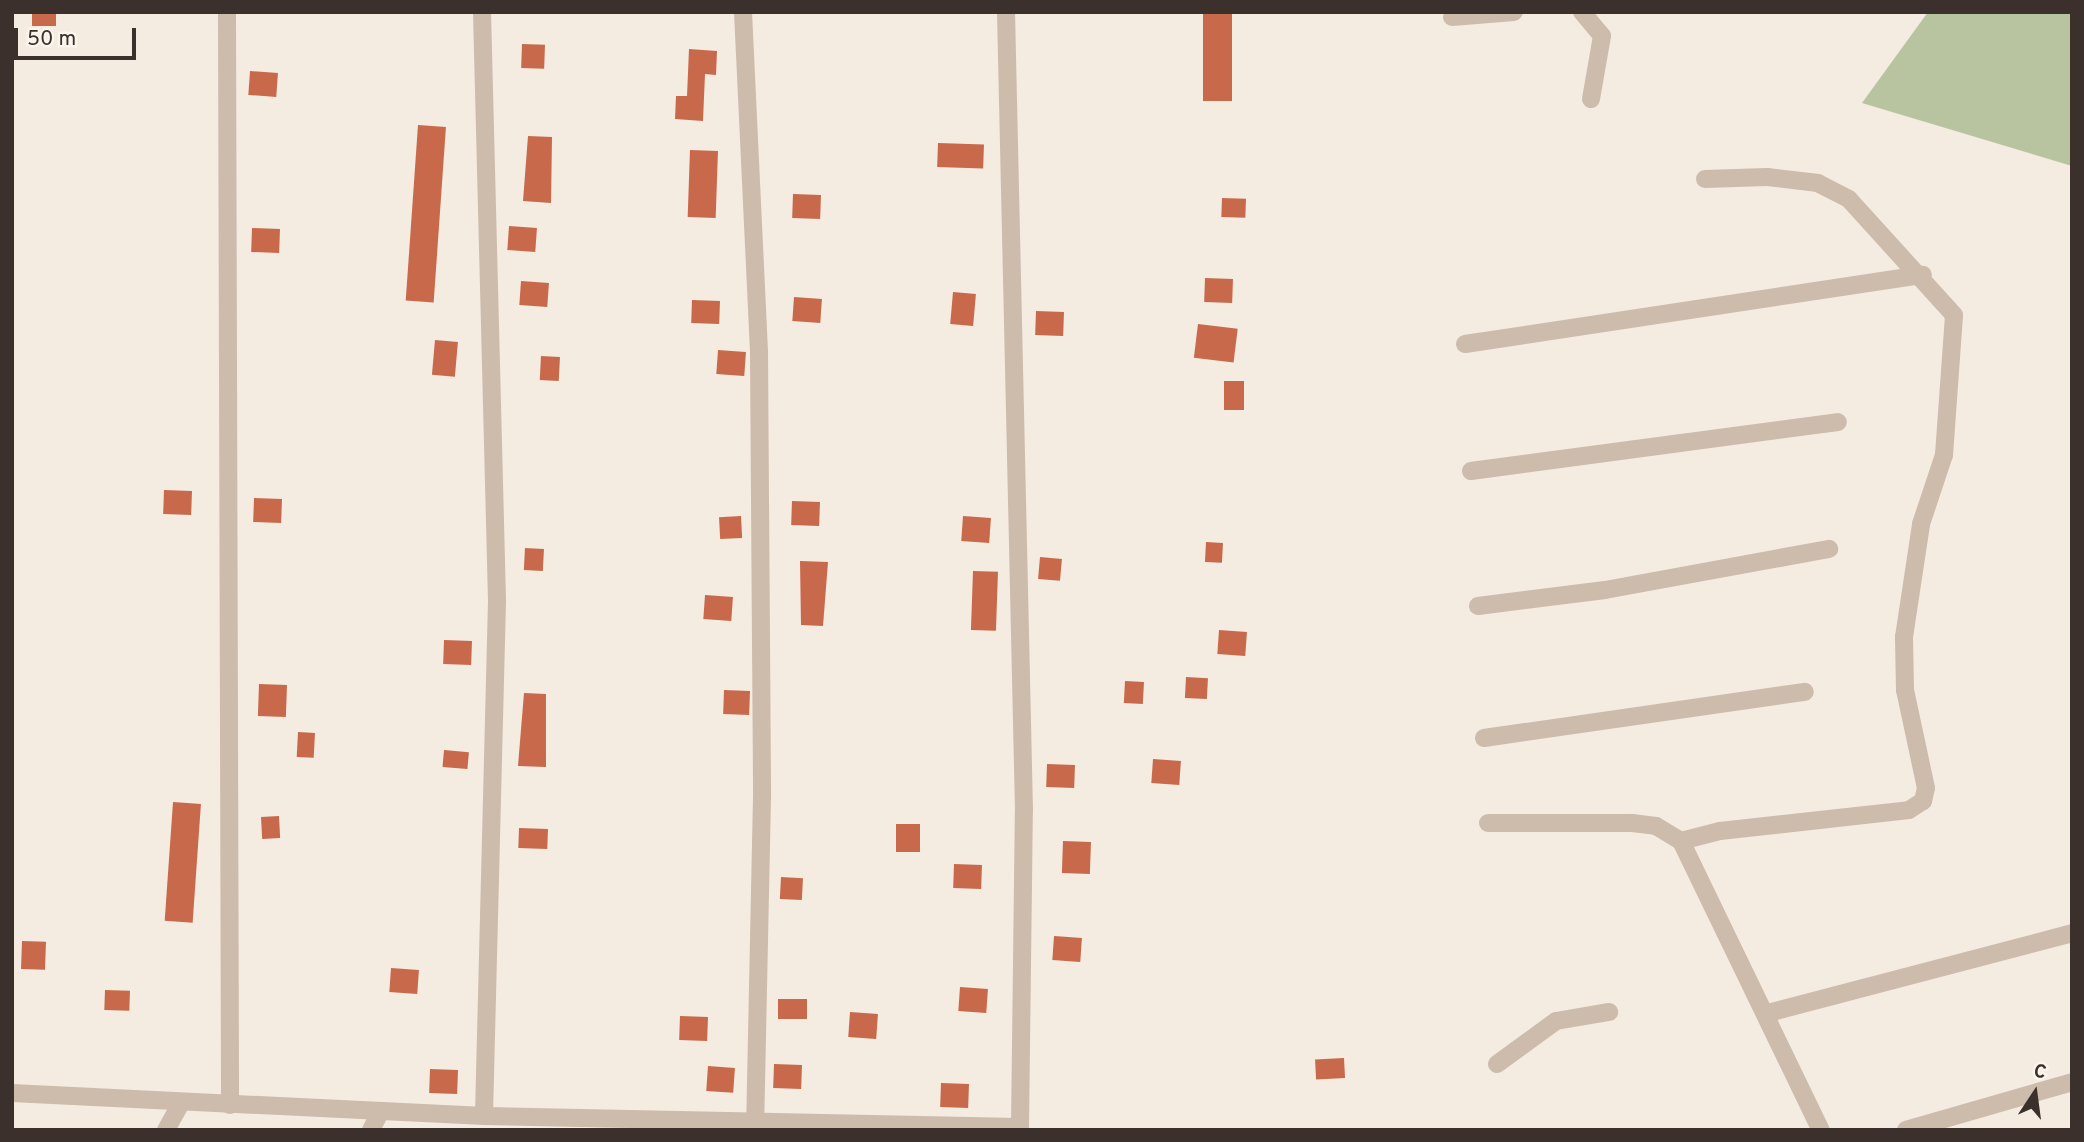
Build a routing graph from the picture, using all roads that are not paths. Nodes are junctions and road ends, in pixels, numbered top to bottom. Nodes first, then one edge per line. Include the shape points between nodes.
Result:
1 (227, 12) edge
2 (482, 12) edge
3 (743, 12) edge
4 (1006, 12) edge
5 (1514, 12) edge
6 (1582, 12) edge
7 (1452, 17) dead end
8 (1591, 99) dead end
9 (1705, 179) dead end
10 (1923, 275) junction
11 (1465, 344) dead end
12 (1838, 422) dead end
13 (1471, 471) dead end
14 (1829, 549) dead end
15 (1478, 606) dead end
16 (1805, 692) dead end
17 (1484, 738) dead end
18 (1488, 823) dead end
19 (1681, 841) junction
20 (2072, 933) edge
21 (1609, 1012) dead end
22 (1768, 1013) junction
23 (1497, 1063) dead end
24 (2072, 1082) edge
25 (12, 1093) edge
26 (181, 1103) junction
27 (230, 1105) junction
28 (380, 1112) junction
29 (484, 1116) junction
30 (755, 1118) junction
31 (599, 1123) edge
32 (819, 1125) edge
33 (951, 1127) edge
34 (166, 1130) edge
35 (371, 1130) edge
36 (1821, 1130) edge
37 (1906, 1130) edge

1 - 27 street
2 - 29 street via 498,601
3 - 30 street via 759,354 762,797
4 - 33 street via 1024,797 1020,1127
5 - 7 street
6 - 8 street via 1602,36
9 - 10 street via 1767,177 1818,184 1849,199
10 - 11 street
10 - 19 street via 1954,314 1944,455 1921,524 1905,637 1905,690 1926,788 1923,800 1909,810 1720,831
12 - 13 street
14 - 15 street via 1605,590
16 - 17 street
18 - 19 street via 1632,823 1656,826
19 - 22 street
20 - 22 street
21 - 23 street via 1556,1021
22 - 36 street
24 - 37 street
25 - 26 street
26 - 27 street
26 - 34 street
27 - 28 street
28 - 29 street
28 - 35 street
29 - 31 street
30 - 31 street
30 - 32 street
32 - 33 street

